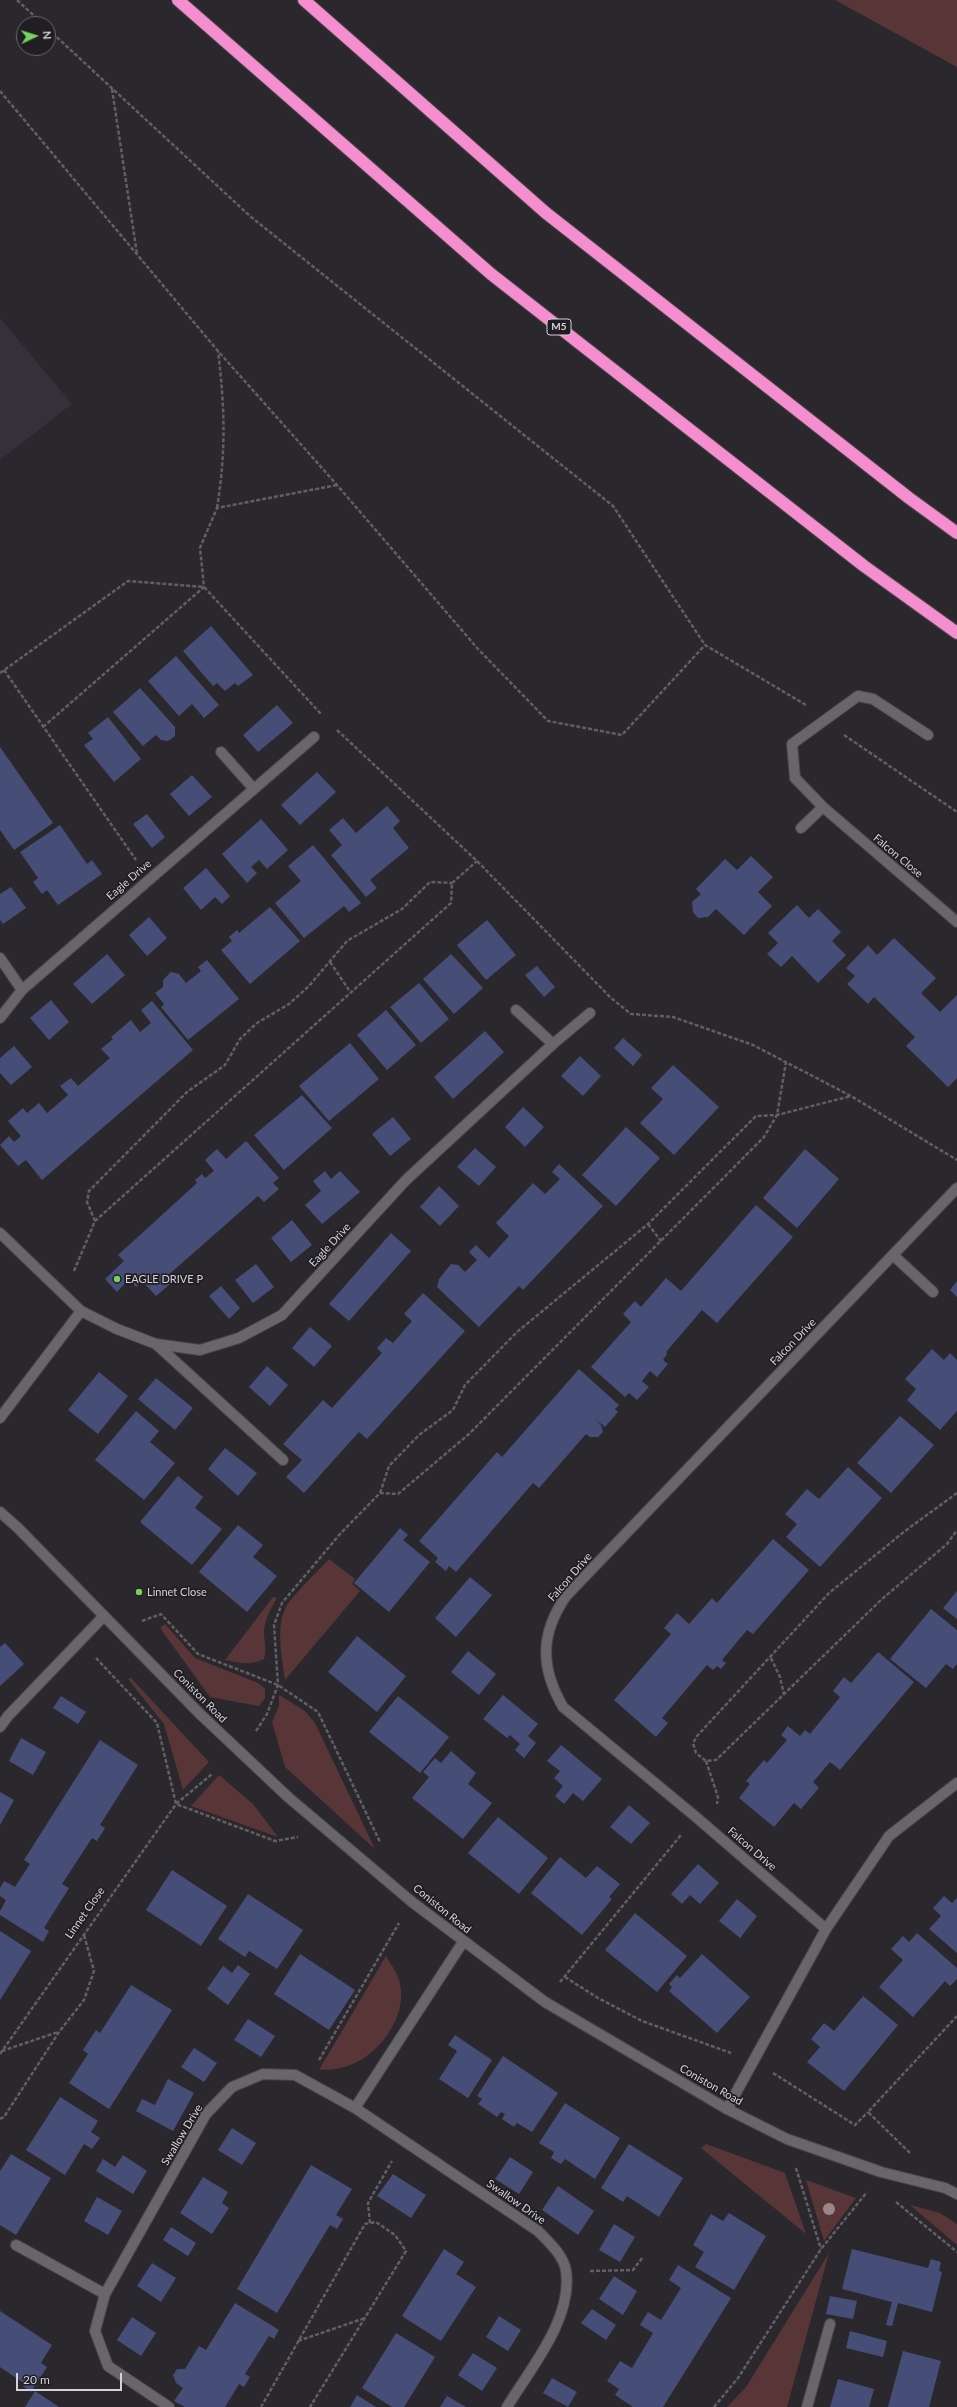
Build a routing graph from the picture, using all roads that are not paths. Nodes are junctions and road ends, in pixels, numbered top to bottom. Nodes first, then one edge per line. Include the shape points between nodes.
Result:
1 (178, 0) edge
2 (304, 0) edge
3 (957, 533) edge
4 (957, 633) edge
5 (928, 735) dead end
6 (314, 737) dead end
7 (221, 752) dead end
8 (254, 789) junction
9 (823, 807) junction
10 (800, 828) dead end
11 (957, 922) edge
12 (0, 958) edge
13 (22, 990) junction
14 (516, 1010) dead end
15 (590, 1013) dead end
16 (0, 1018) edge
17 (553, 1044) junction
18 (957, 1188) edge
19 (0, 1233) edge
20 (893, 1255) junction
21 (933, 1292) dead end
22 (81, 1311) junction
23 (156, 1344) junction
24 (0, 1418) edge
25 (283, 1460) dead end
26 (0, 1512) edge
27 (103, 1617) junction
28 (0, 1727) edge
29 (957, 1783) edge
30 (826, 1929) junction
31 (463, 1942) junction
32 (355, 2108) junction
33 (727, 2109) junction
34 (957, 2194) edge
35 (16, 2245) dead end
36 (105, 2294) junction
37 (830, 2324) dead end
38 (168, 2407) edge
39 (507, 2407) edge
40 (807, 2407) edge

1 - 4 highway, M5 via 491,274 864,566
2 - 3 highway via 546,213
5 - 9 street, Falcon Close via 873,699 858,696 792,744 795,778
6 - 8 street, Eagle Drive
7 - 8 street
8 - 13 street, Eagle Drive
9 - 10 street
9 - 11 street, Falcon Close
12 - 13 street
13 - 16 street, Eagle Drive
14 - 17 street
15 - 17 street, Eagle Drive
17 - 23 street, Eagle Drive via 406,1180 282,1315 240,1338 200,1350
18 - 20 street, Falcon Drive
19 - 22 street, Eagle Drive
20 - 21 street
20 - 30 street, Falcon Drive via 566,1596 554,1614 547,1634 548,1670 552,1688 563,1706
22 - 23 street, Eagle Drive
22 - 24 street
23 - 25 street
26 - 27 street, Coniston Road
27 - 28 street
27 - 31 street, Coniston Road via 205,1719 328,1832
29 - 30 street via 889,1836
30 - 33 street
31 - 32 street
31 - 33 street, Coniston Road via 545,2002
32 - 36 street, Swallow Drive via 295,2075 263,2074 232,2087 206,2114
32 - 39 street, Swallow Drive via 538,2232 555,2248 566,2271 565,2296 559,2323
33 - 34 street, Coniston Road via 787,2139 881,2172 945,2188
35 - 36 street
36 - 38 street, Swallow Drive via 95,2330 108,2366
37 - 40 street

